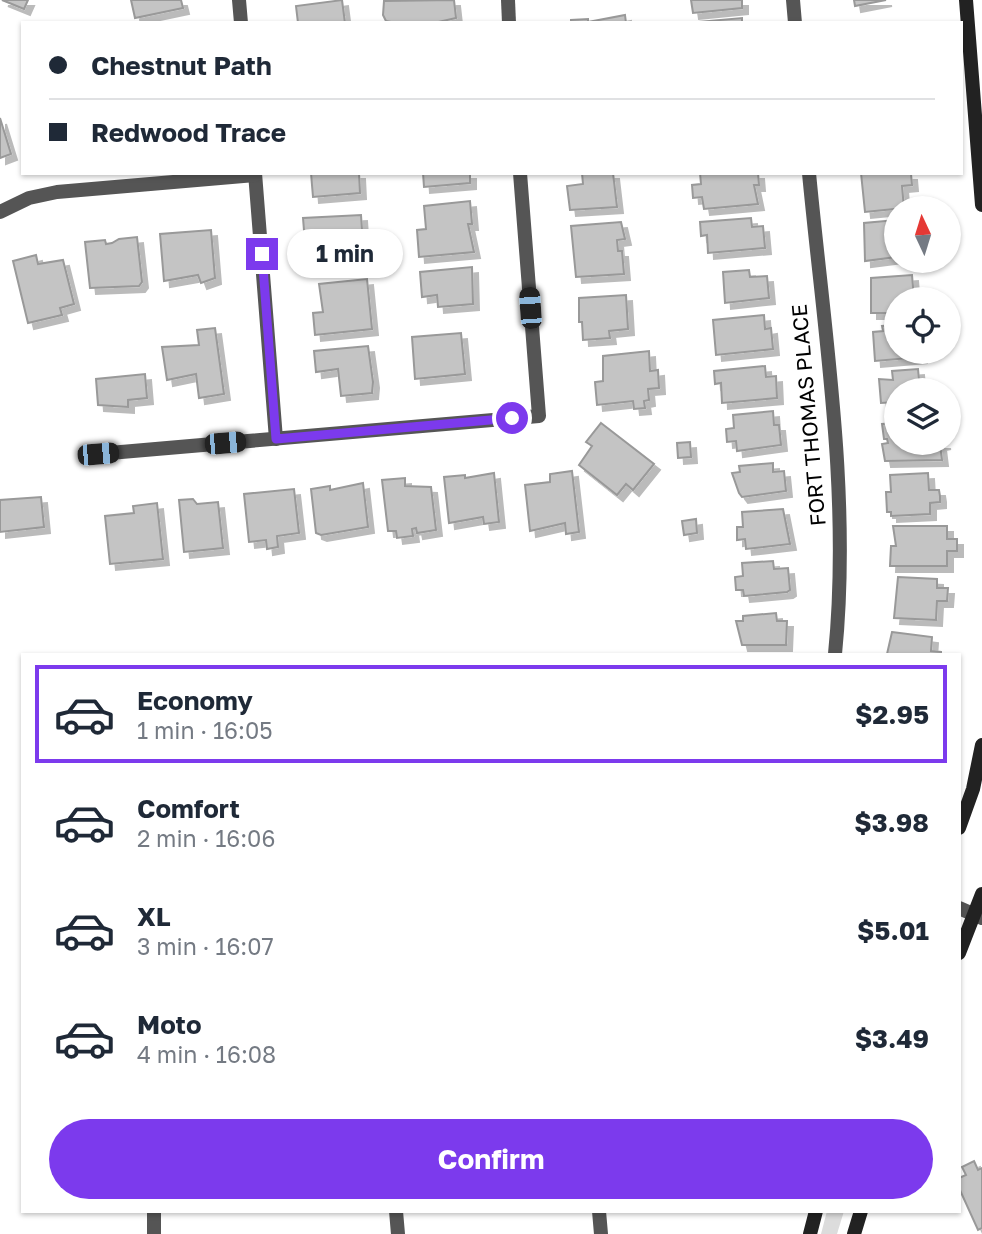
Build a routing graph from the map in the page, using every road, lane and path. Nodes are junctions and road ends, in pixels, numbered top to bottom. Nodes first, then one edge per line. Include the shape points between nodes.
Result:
1 (239, 0) edge
2 (508, 0) edge
3 (793, 0) edge
4 (966, 0) edge
5 (242, 21) edge
6 (509, 21) edge
7 (795, 21) edge
8 (978, 95) edge
9 (979, 137) edge
10 (244, 175) edge
11 (255, 175) edge
12 (520, 175) edge
13 (809, 175) edge
14 (982, 205) edge
15 (0, 212) edge
16 (276, 439) junction
17 (98, 454) dead end
18 (835, 653) edge
19 (982, 745) edge
20 (961, 822) edge
21 (982, 894) edge
22 (961, 909) edge
23 (978, 917) edge
24 (961, 949) edge
25 (154, 1213) edge
26 (396, 1213) edge
27 (598, 1213) edge
28 (815, 1213) edge
29 (861, 1213) edge
30 (154, 1234) edge
31 (398, 1234) edge
32 (601, 1234) edge
33 (810, 1234) edge
34 (854, 1234) edge

1 - 5 street
2 - 6 street
3 - 7 street
4 - 8 street
8 - 9 street
9 - 14 street
10 - 15 street via 57,192 29,198
11 - 16 street
12 - 16 street via 539,416
13 - 18 street, FORT THOMAS PLACE via 840,506
16 - 17 street
19 - 20 street
21 - 23 street
22 - 23 street
23 - 24 street
25 - 30 street
26 - 31 street
27 - 32 street
28 - 33 street
29 - 34 street

